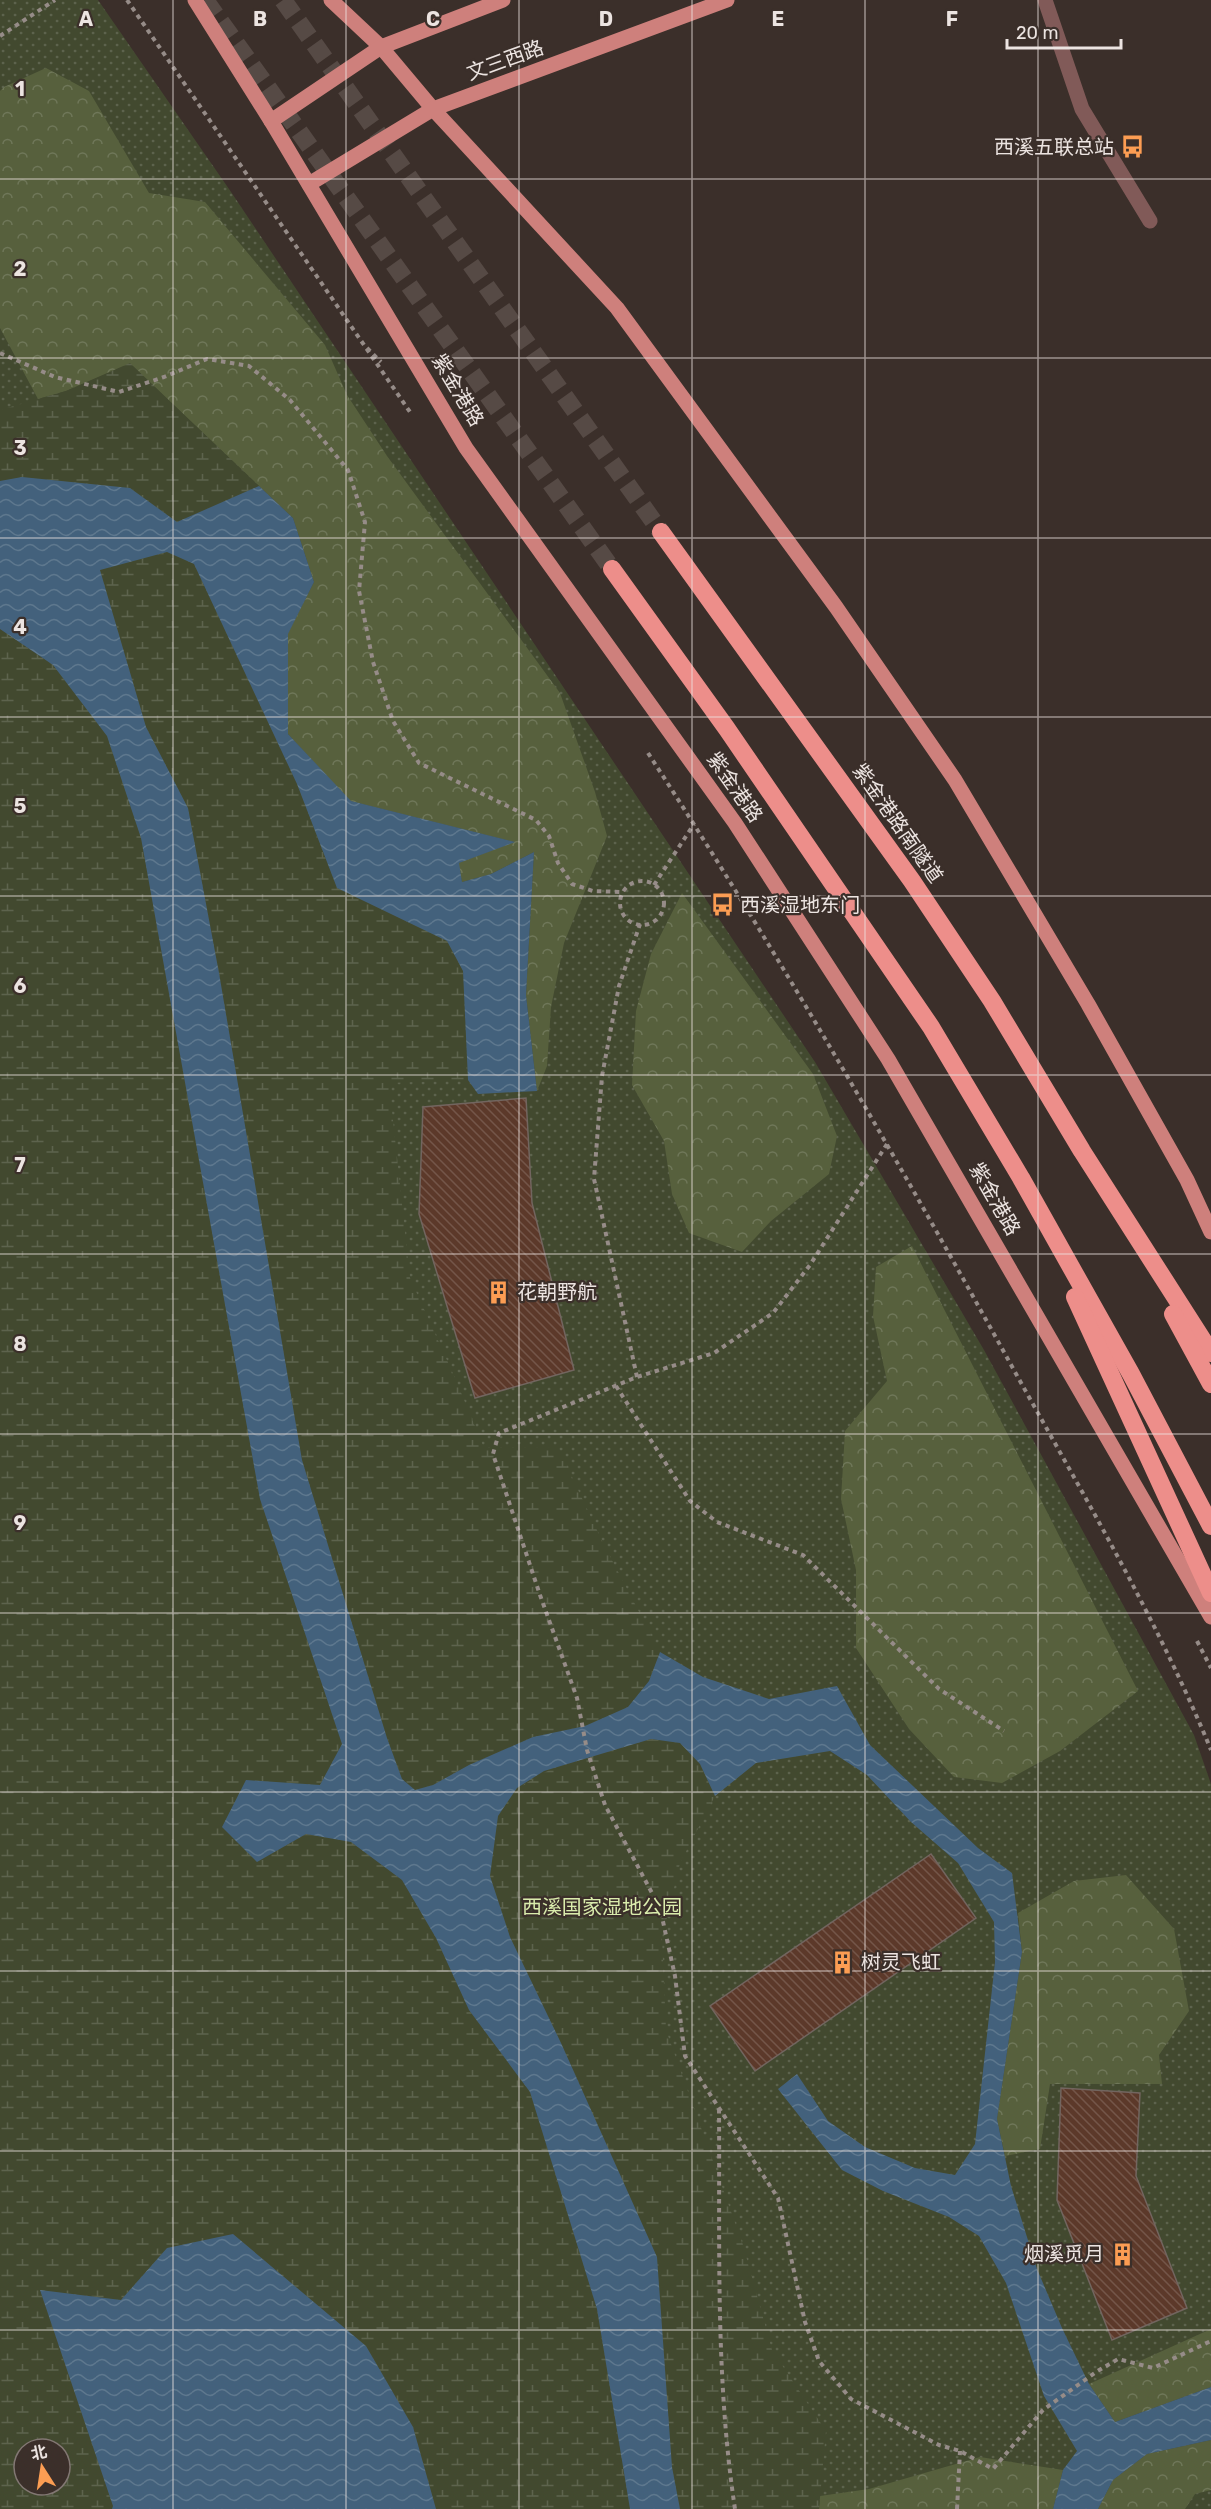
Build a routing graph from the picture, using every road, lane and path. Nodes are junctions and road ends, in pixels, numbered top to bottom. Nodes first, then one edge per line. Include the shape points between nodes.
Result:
1 (55, 0) edge
2 (127, 0) edge
3 (195, 0) edge
4 (331, 0) edge
5 (503, 0) edge
6 (728, 0) edge
7 (1045, 0) edge
8 (0, 36) edge
9 (381, 47) junction
10 (433, 109) junction
11 (271, 121) junction
12 (309, 184) junction
13 (1150, 222) dead end
14 (358, 339) junction
15 (0, 353) edge
16 (389, 370) dead end
17 (412, 416) dead end
18 (662, 532) tunnel mouth
19 (612, 569) tunnel mouth
20 (642, 744) dead end
21 (694, 824) junction
22 (654, 885) junction
23 (623, 892) junction
24 (640, 924) junction
25 (887, 1144) junction
26 (1082, 1151) junction
27 (1021, 1178) junction
28 (1211, 1232) edge
29 (1211, 1353) edge
30 (637, 1377) junction
31 (1211, 1384) edge
32 (616, 1386) junction
33 (1211, 1526) edge
34 (1211, 1593) edge
35 (1211, 1617) edge
36 (1195, 1637) dead end
37 (1211, 1668) edge
38 (1004, 1731) dead end
39 (1211, 1750) edge
40 (718, 2108) junction
41 (1211, 2341) edge
42 (960, 2451) junction
43 (735, 2509) edge
44 (957, 2509) edge

1 - 8 path
2 - 14 path
3 - 11 main road, 紫金港路
4 - 9 main road
5 - 9 main road
6 - 10 main road, 文三西路
7 - 13 lane via 1082,109
9 - 10 main road
9 - 11 main road
10 - 12 main road, 文三西路
10 - 28 main road via 616,308 836,607 967,801 1088,1004 1187,1180
11 - 12 main road, 紫金港路
12 - 35 main road, 紫金港路 via 466,448 735,823 888,1059
14 - 16 path
14 - 17 path
15 - 23 path via 55,377 119,392 207,359 249,366 290,400 348,471 365,522 359,591 373,662 393,721 419,764 536,820 549,836 558,863 572,884 594,891
18 - 26 highway, 紫金港路南隧道 via 912,881 992,1000
19 - 27 highway via 931,1027
20 - 21 path
21 - 22 path
21 - 25 path
22 - 23 path via 640,881
22 - 24 path via 663,896 663,911 653,921
23 - 24 path via 623,913
24 - 30 path via 619,986 602,1076 594,1179
25 - 30 path via 810,1265 773,1313 714,1353
25 - 39 path via 1119,1559
26 - 29 highway
26 - 31 highway
27 - 33 highway, 紫金港路
27 - 34 highway
30 - 32 path
32 - 38 path via 690,1501 717,1522 803,1556 939,1689
32 - 40 path via 500,1433 493,1454 577,1698 587,1750 605,1805 660,1908 675,1976 685,2056
36 - 37 path
40 - 42 path via 778,2198 805,2322 819,2361 851,2399 939,2445
40 - 43 path via 720,2343 726,2450
41 - 42 path via 1153,2368 1118,2359 1043,2410 993,2469
42 - 44 path

